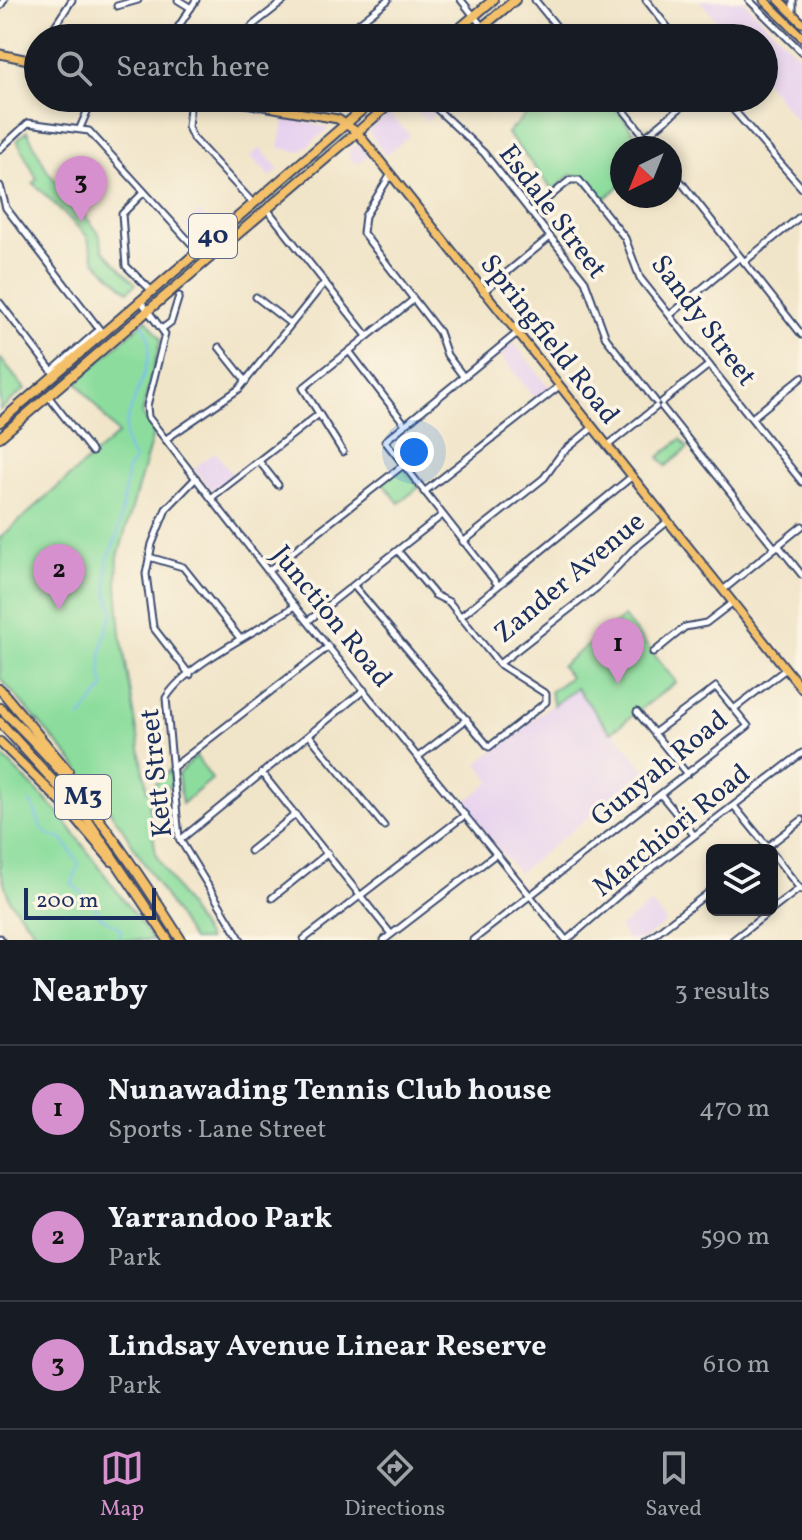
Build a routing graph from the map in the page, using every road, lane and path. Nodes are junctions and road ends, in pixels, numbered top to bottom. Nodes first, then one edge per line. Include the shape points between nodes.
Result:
1 (4, 0) edge
2 (72, 0) edge
3 (138, 0) edge
4 (178, 0) edge
5 (196, 0) edge
6 (285, 0) edge
7 (388, 0) edge
8 (461, 0) edge
9 (493, 0) edge
10 (515, 0) edge
11 (535, 0) edge
12 (646, 0) edge
13 (749, 0) edge
14 (764, 0) edge
15 (779, 0) edge
16 (0, 6) edge
17 (117, 6) dead end
18 (191, 8) junction
19 (795, 8) edge
20 (474, 16) junction
21 (802, 23) edge
22 (56, 24) edge
23 (180, 24) edge
24 (258, 24) edge
25 (358, 24) edge
26 (465, 24) edge
27 (480, 24) edge
28 (486, 24) edge
29 (555, 24) edge
30 (665, 24) edge
31 (773, 24) edge
32 (778, 29) edge
33 (802, 37) edge
34 (792, 43) junction
35 (802, 43) edge
36 (802, 52) edge
37 (0, 54) edge
38 (24, 59) edge
39 (87, 112) edge
40 (190, 112) edge
41 (287, 112) edge
42 (359, 112) edge
43 (381, 112) edge
44 (440, 112) edge
45 (625, 112) edge
46 (675, 112) edge
47 (735, 112) edge
48 (346, 123) junction
49 (80, 128) junction
50 (357, 132) junction
51 (644, 136) edge
52 (646, 136) edge
53 (0, 149) edge
54 (391, 174) junction
55 (682, 183) edge
56 (0, 186) edge
57 (802, 188) edge
58 (144, 192) junction
59 (253, 203) junction
60 (267, 208) junction
61 (531, 212) junction
62 (801, 218) edge
63 (550, 237) junction
64 (197, 250) junction
65 (742, 260) junction
66 (325, 282) junction
67 (151, 290) junction
68 (483, 292) junction
69 (179, 296) dead end
70 (256, 297) dead end
71 (140, 300) junction
72 (413, 300) junction
73 (0, 303) edge
74 (148, 310) junction
75 (670, 315) junction
76 (291, 324) junction
77 (163, 328) junction
78 (101, 332) junction
79 (516, 334) junction
80 (802, 335) edge
81 (367, 336) junction
82 (219, 347) dead end
83 (349, 351) junction
84 (709, 365) junction
85 (54, 373) junction
86 (463, 376) junction
87 (802, 377) edge
88 (246, 381) junction
89 (558, 387) junction
90 (47, 396) junction
91 (659, 404) junction
92 (319, 414) junction
93 (752, 418) junction
94 (0, 422) edge
95 (404, 423) junction
96 (591, 429) junction
97 (0, 437) edge
98 (166, 439) junction
99 (606, 447) junction
100 (92, 452) dead end
101 (343, 452) dead end
102 (259, 461) junction
103 (402, 466) junction
104 (196, 478) junction
105 (630, 478) junction
106 (802, 482) edge
107 (278, 485) dead end
108 (424, 492) junction
109 (211, 498) junction
110 (441, 516) junction
111 (667, 522) junction
112 (802, 526) edge
113 (463, 542) junction
114 (777, 546) junction
115 (398, 551) junction
116 (149, 557) junction
117 (268, 571) junction
118 (802, 575) edge
119 (498, 585) junction
120 (354, 586) junction
121 (722, 590) junction
122 (732, 603) junction
123 (295, 606) junction
124 (460, 617) junction
125 (308, 621) junction
126 (239, 637) junction
127 (328, 647) junction
128 (653, 653) dead end
129 (499, 664) junction
130 (786, 669) junction
131 (190, 675) junction
132 (0, 689) edge
133 (802, 689) edge
134 (364, 690) junction
135 (0, 708) edge
136 (735, 708) junction
137 (637, 712) dead end
138 (467, 719) junction
139 (0, 722) edge
140 (654, 733) junction
141 (309, 735) junction
142 (0, 742) edge
143 (802, 753) edge
144 (418, 757) junction
145 (171, 769) junction
146 (262, 773) junction
147 (687, 774) junction
148 (661, 795) junction
149 (734, 806) junction
150 (296, 814) junction
151 (465, 815) junction
152 (802, 820) edge
153 (384, 826) dead end
154 (694, 835) junction
155 (180, 840) junction
156 (763, 844) edge
157 (775, 844) edge
158 (250, 851) dead end
159 (328, 853) junction
160 (496, 854) junction
161 (778, 862) edge
162 (801, 890) edge
163 (360, 895) junction
164 (706, 895) edge
165 (530, 896) junction
166 (154, 897) junction
167 (272, 898) dead end
168 (146, 906) junction
169 (391, 934) junction
170 (304, 939) edge
171 (650, 939) edge
172 (168, 940) edge
173 (181, 940) edge
174 (241, 940) edge
175 (384, 940) edge
176 (473, 940) edge
177 (565, 940) edge
178 (733, 940) edge

1 - 16 street
2 - 22 street
3 - 17 street
4 - 18 street
5 - 18 street
6 - 24 street
7 - 25 street
8 - 20 street
9 - 20 highway
10 - 28 highway
11 - 29 street
12 - 30 street
13 - 31 street
14 - 33 main road
15 - 19 main road
18 - 23 street
19 - 21 main road
20 - 26 highway
20 - 27 street
32 - 34 street
34 - 35 street
34 - 36 street
37 - 38 main road
39 - 49 street
40 - 59 street via 193,138
41 - 48 main road, Springfield Road
42 - 48 highway, 40
43 - 50 highway, 40
44 - 61 street, Esdale Street via 484,153
45 - 51 street
46 - 52 street
47 - 57 street
48 - 50 main road, Springfield Road
48 - 59 highway, 40
49 - 53 street via 28,123
49 - 58 street via 96,135
50 - 54 main road, Springfield Road
50 - 60 highway, 40
54 - 68 main road, Springfield Road
54 - 72 street via 365,216 363,233
55 - 65 street
56 - 78 street via 6,208
58 - 64 street
58 - 67 street via 122,214 126,266
59 - 64 highway, 40
60 - 66 street
60 - 74 highway, 40
61 - 63 street, Esdale Street
61 - 75 street, Sandy Street via 570,180 579,180 625,238 640,278
62 - 65 street
63 - 68 street
63 - 91 street, Esdale Street via 585,281 606,338
64 - 67 highway, 40
65 - 75 street
65 - 80 street
66 - 76 street
66 - 81 street
67 - 71 highway, 40
68 - 79 main road, Springfield Road
69 - 77 street via 171,322
70 - 76 street
71 - 74 street
71 - 78 highway, 40
72 - 81 street
72 - 86 street via 439,332
73 - 85 street
74 - 77 street
74 - 90 highway, 40
75 - 84 street, Sandy Street
76 - 88 street
77 - 98 street, Junction Road via 166,340 146,412
78 - 85 highway, 40
79 - 86 street
79 - 89 main road, Springfield Road
81 - 83 street
82 - 88 street
83 - 92 street via 303,388
83 - 95 street
84 - 91 street
84 - 93 street, Sandy Street
85 - 94 highway, 40
86 - 95 street
87 - 93 street
88 - 98 street
89 - 96 main road, Springfield Road
89 - 108 street
90 - 97 highway, 40
90 - 100 street
91 - 99 street
91 - 114 street, Esdale Street
92 - 101 street
92 - 102 street
93 - 106 street, Sandy Street
95 - 103 street via 385,441
96 - 99 main road, Springfield Road
96 - 113 street via 565,450 544,478
98 - 104 street, Junction Road
99 - 105 main road, Springfield Road
102 - 107 street
102 - 109 street
103 - 108 street
103 - 117 street
104 - 109 street, Junction Road
104 - 116 street via 166,509
105 - 111 main road, Springfield Road
105 - 119 street
108 - 110 street
109 - 117 street, Junction Road
110 - 113 street
110 - 115 street
111 - 121 main road, Springfield Road
111 - 129 street, Zander Avenue via 599,586
112 - 114 street
113 - 119 street
114 - 118 street, Esdale Street
114 - 121 street
115 - 120 street
115 - 124 street
116 - 126 street via 183,567
116 - 131 street via 146,591 153,627
117 - 123 street, Junction Road
119 - 124 street
120 - 125 street
120 - 138 street
121 - 122 main road, Springfield Road
122 - 128 street via 706,623 685,627
122 - 130 main road, Springfield Road
123 - 125 street, Junction Road
123 - 126 street, Kett Street
124 - 129 street
125 - 127 street, Junction Road
126 - 131 street, Kett Street
127 - 134 street, Junction Road
127 - 145 street
129 - 138 street via 546,694 546,702 489,747
130 - 133 main road, Springfield Road
130 - 136 street, Gunyah Road
131 - 145 street, Kett Street via 166,698
132 - 166 highway via 86,794
134 - 141 street
134 - 144 street, Junction Road
135 - 166 highway, M3 via 72,784
136 - 140 street via 720,689 711,688
136 - 147 street, Gunyah Road via 746,729
137 - 140 street
138 - 144 street
139 - 168 highway, M3 via 72,799
140 - 147 street
141 - 146 street
141 - 153 street
142 - 168 highway via 79,822
143 - 149 street, Marchiori Road
144 - 151 street, Junction Road
145 - 155 street, Kett Street
146 - 150 street
146 - 155 street
147 - 148 street, Gunyah Road
148 - 154 street
148 - 165 street, Gunyah Road
149 - 154 street, Marchiori Road
149 - 156 street
150 - 158 street
150 - 159 street
151 - 160 street, Junction Road
151 - 163 street
152 - 157 street
154 - 177 street, Marchiori Road
155 - 174 street, Kett Street
159 - 163 street
159 - 167 street
160 - 165 street, Junction Road
160 - 169 street
161 - 162 street
162 - 178 street
163 - 169 street
163 - 170 street
164 - 171 street
165 - 176 street, Gunyah Road
165 - 177 street, Junction Road
166 - 173 highway, M3
168 - 172 highway, M3
169 - 175 street

